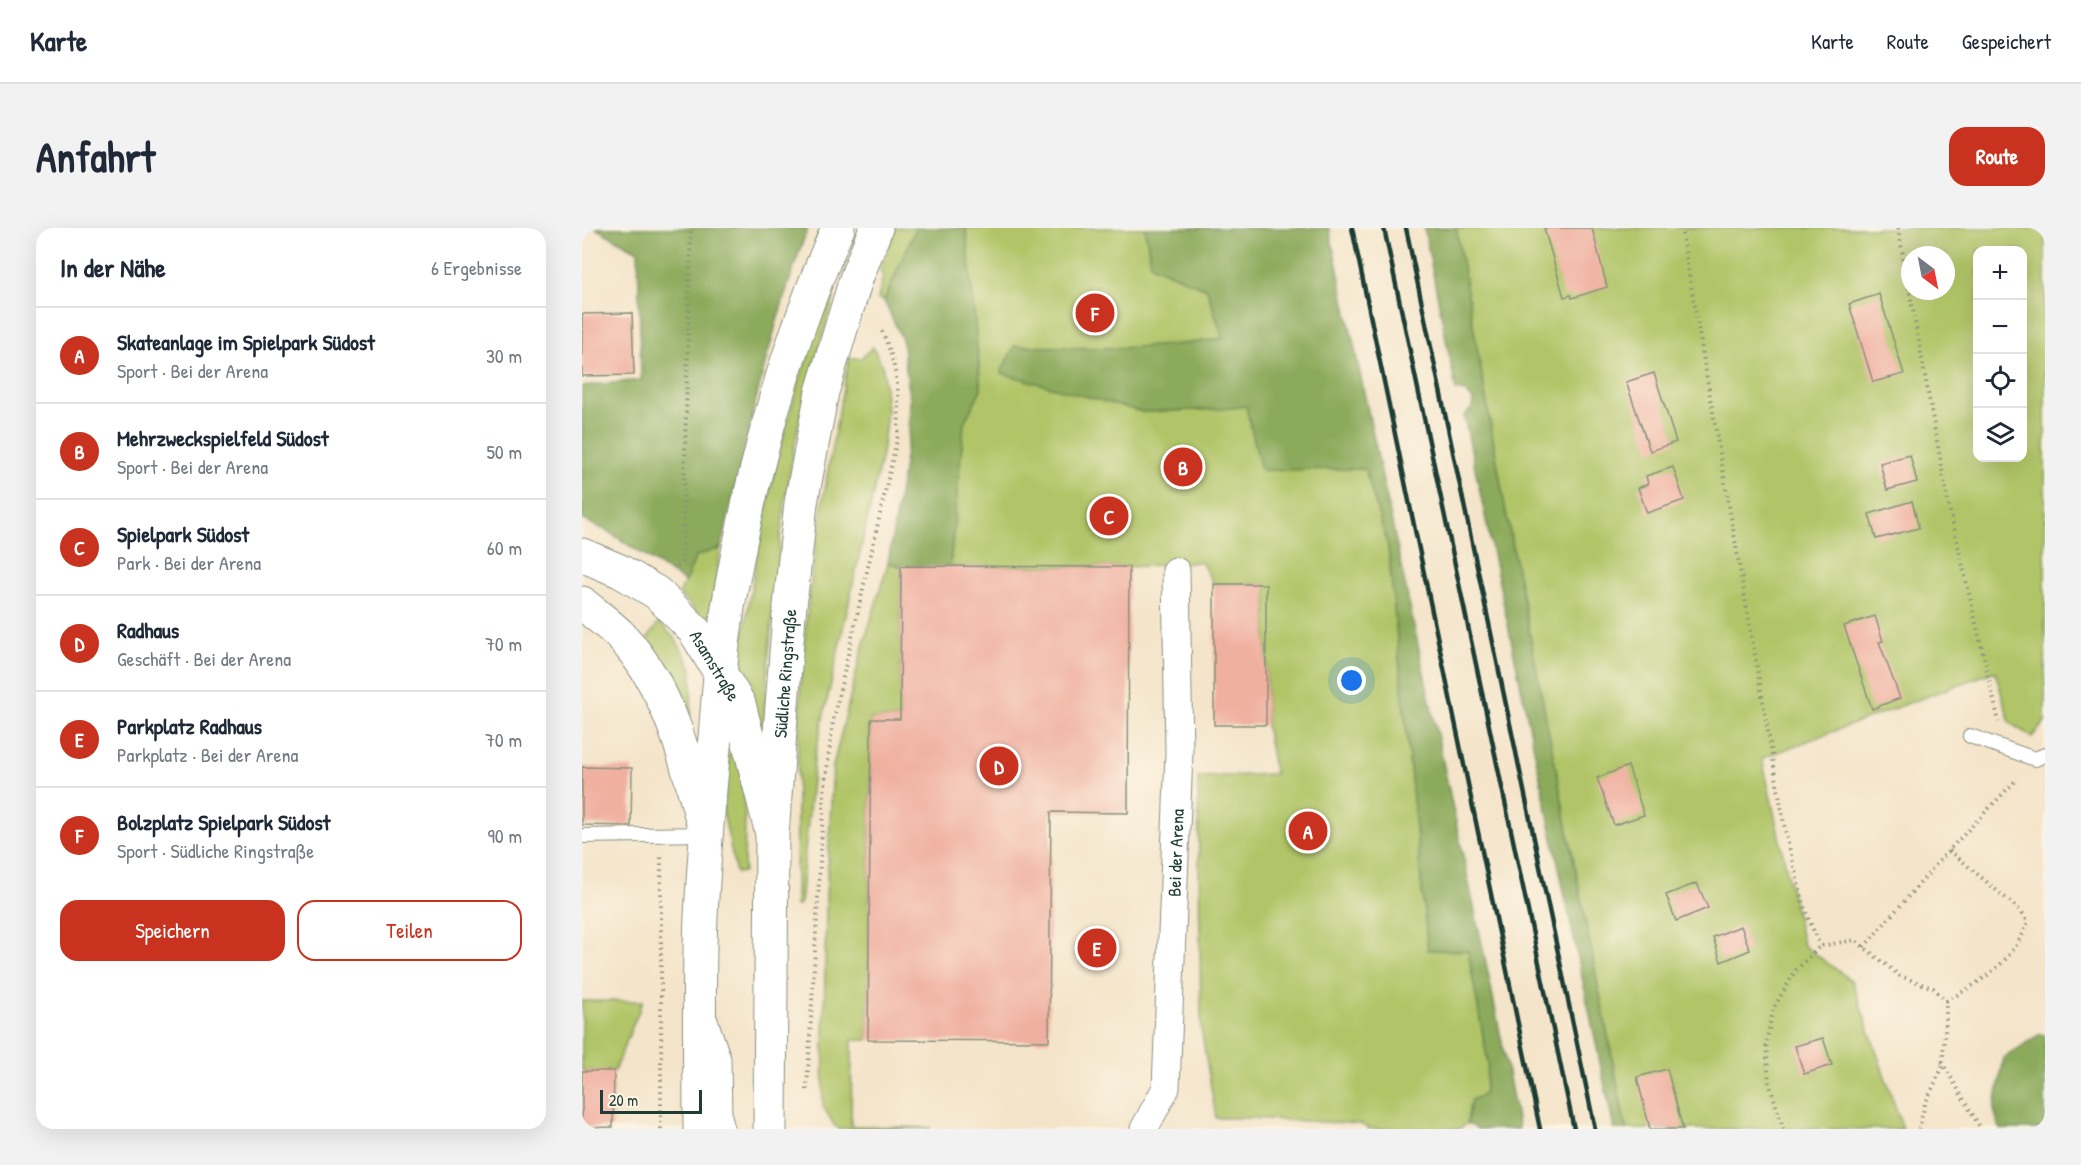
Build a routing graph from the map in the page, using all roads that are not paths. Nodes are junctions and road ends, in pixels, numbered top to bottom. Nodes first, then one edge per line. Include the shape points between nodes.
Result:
1 (838, 228) edge
2 (876, 228) edge
3 (582, 555) edge
4 (1176, 571) dead end
5 (582, 603) edge
6 (721, 671) junction
7 (1970, 736) dead end
8 (2040, 757) edge
9 (706, 834) junction
10 (772, 835) junction
11 (582, 836) edge
12 (700, 1012) junction
13 (700, 1129) edge
14 (721, 1129) edge
15 (770, 1129) edge
16 (1144, 1129) edge

1 - 6 main road via 803,315 767,430 730,592
2 - 10 main road, Südliche Ringstraße via 856,279 822,392 801,503
3 - 6 main road, Asamstraße via 657,593 694,630
4 - 16 street, Bei der Arena via 1179,753 1166,1088
5 - 9 main road via 622,638 651,677 678,734
6 - 9 main road
6 - 10 main road, Asamstraße via 739,704
7 - 8 lane
9 - 11 lane
9 - 12 main road
10 - 15 main road, Südliche Ringstraße
12 - 13 main road
12 - 14 street via 717,1059

